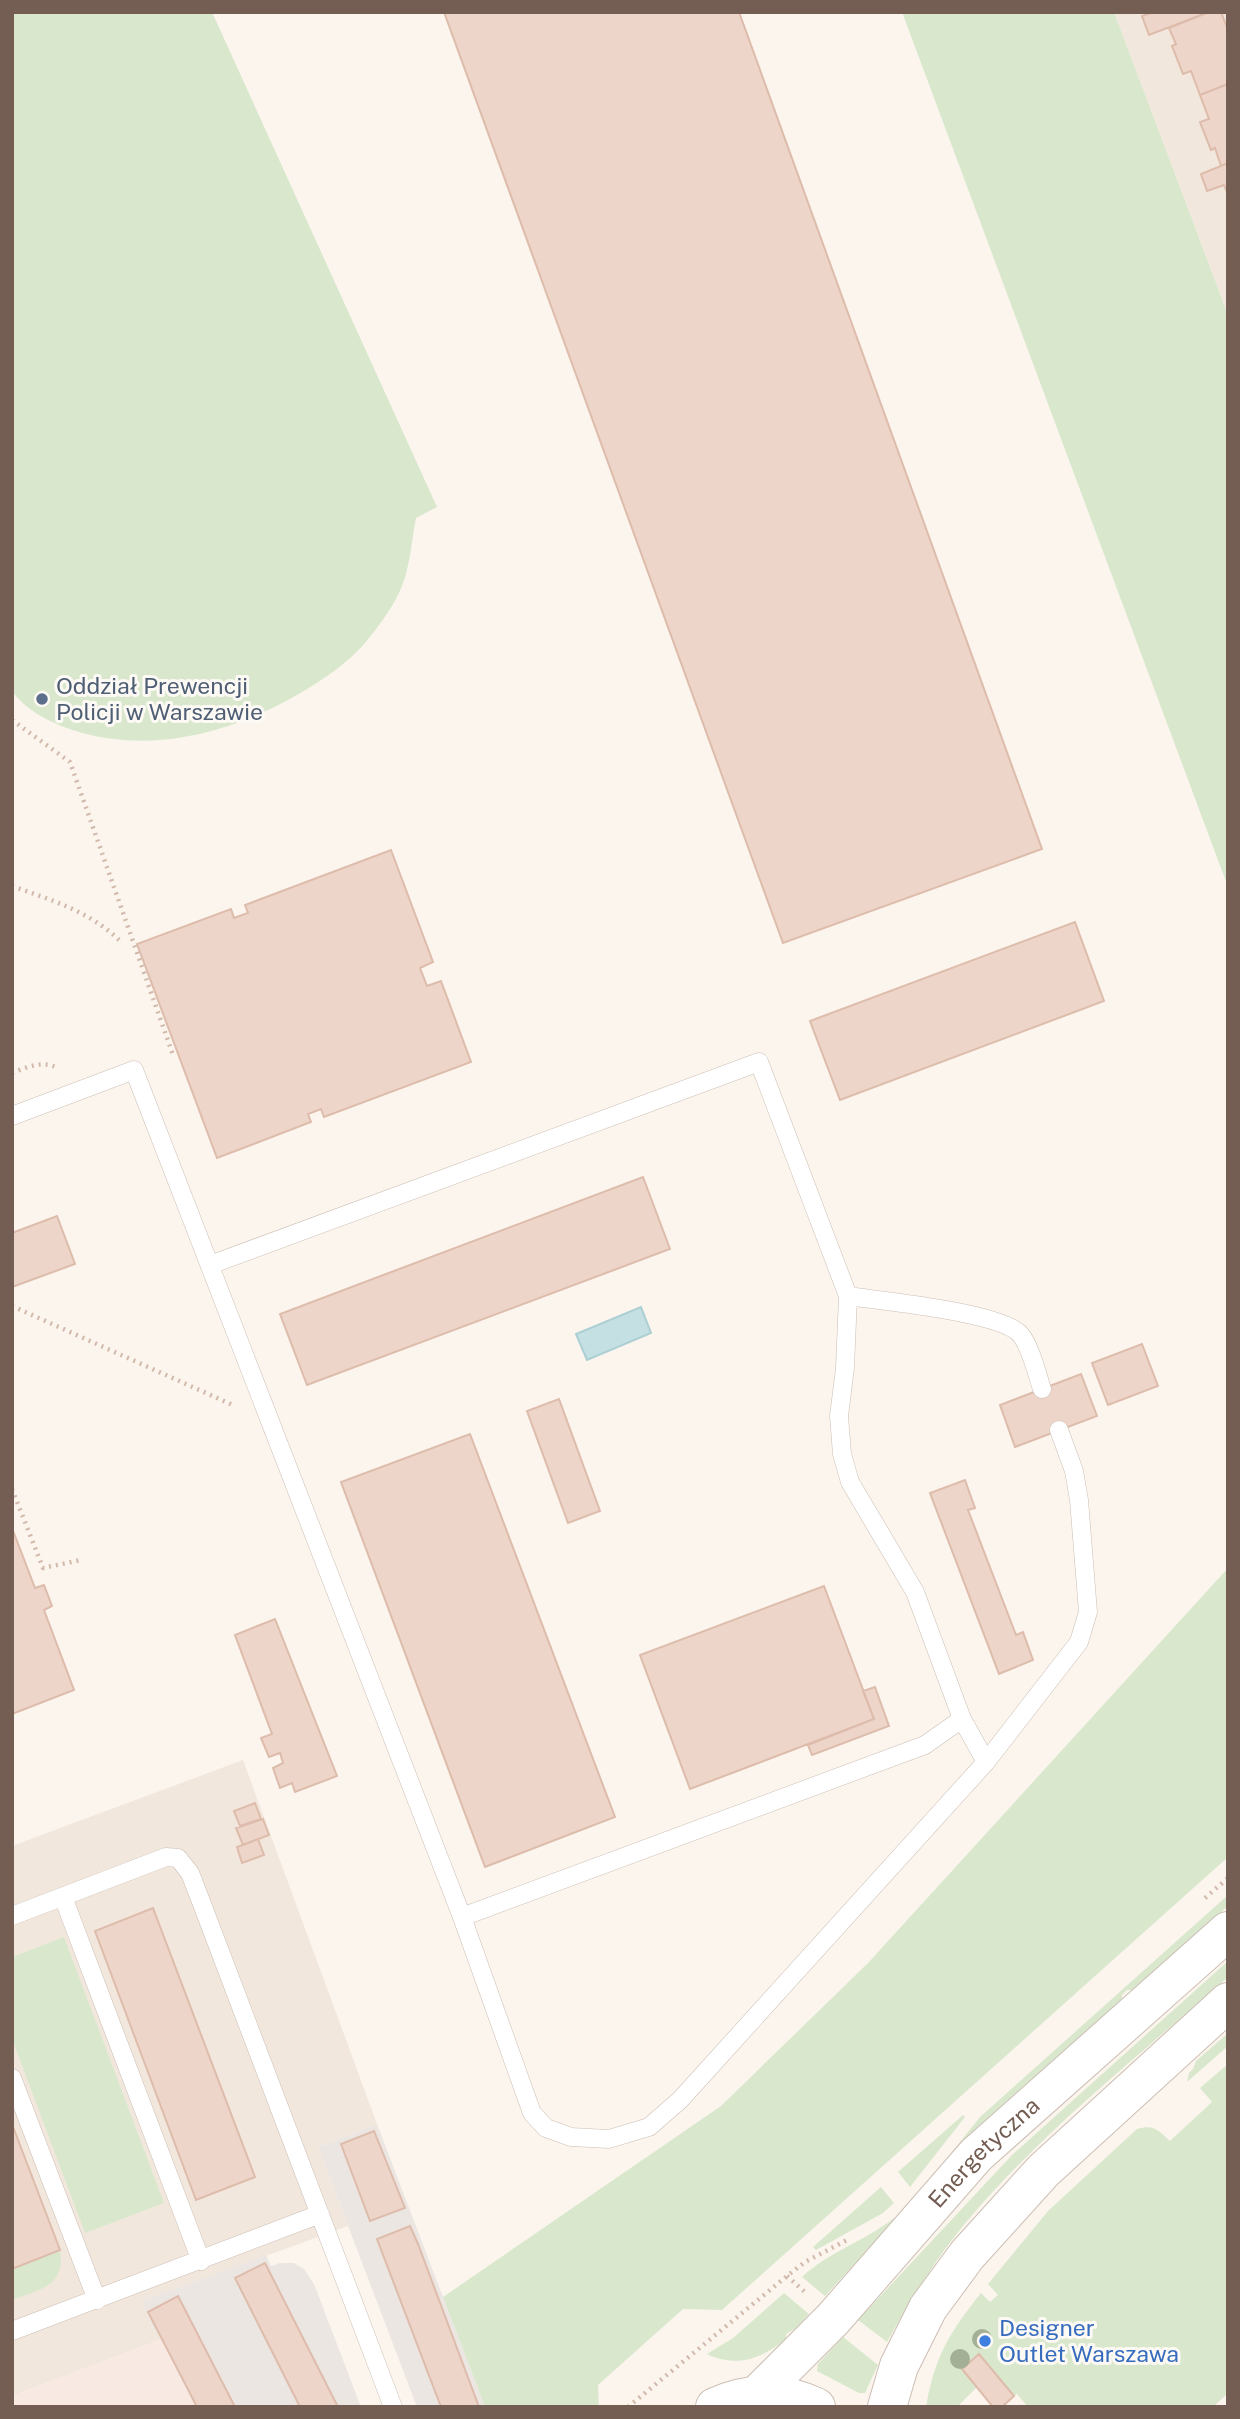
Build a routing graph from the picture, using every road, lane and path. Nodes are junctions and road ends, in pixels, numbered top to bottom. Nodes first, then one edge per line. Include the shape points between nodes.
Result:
1 (12, 720) edge
2 (12, 886) edge
3 (119, 940) dead end
4 (173, 1055) dead end
5 (12, 1116) edge
6 (210, 1265) junction
7 (848, 1296) junction
8 (12, 1306) edge
9 (1042, 1389) dead end
10 (270, 1422) junction
11 (1059, 1430) dead end
12 (12, 1489) edge
13 (81, 1560) dead end
14 (962, 1719) junction
15 (986, 1762) junction
16 (63, 1897) junction
17 (12, 1916) edge
18 (462, 1917) junction
19 (1228, 1931) edge
20 (1228, 2002) edge
21 (12, 2078) edge
22 (320, 2214) junction
23 (201, 2260) junction
24 (787, 2276) dead end
25 (97, 2300) junction
26 (12, 2331) edge
27 (758, 2394) junction
28 (393, 2407) edge
29 (628, 2407) edge
30 (715, 2407) edge
31 (816, 2407) edge
32 (887, 2407) edge

1 - 4 path via 70,762
2 - 3 path via 73,909 102,924
5 - 6 lane via 135,1070
6 - 7 lane via 759,1062
6 - 10 lane
7 - 9 lane via 1007,1325 1023,1338
7 - 14 lane via 839,1416 842,1454 850,1482 915,1592
8 - 10 path
10 - 18 lane
11 - 15 lane via 1079,1500 1088,1612 1080,1642
12 - 13 path via 43,1568
14 - 15 lane
14 - 18 lane via 925,1745
15 - 18 lane via 680,2100 649,2127 609,2139 571,2137 546,2128 532,2113
16 - 17 lane
16 - 22 lane via 166,1857 184,1863
16 - 23 lane
19 - 27 street, Energetyczna via 976,2155 833,2319
20 - 32 street via 1042,2171 967,2255 928,2308 899,2366
21 - 25 lane
22 - 23 lane
22 - 28 lane
23 - 25 lane
24 - 29 path
25 - 26 lane
27 - 30 street
27 - 31 street via 786,2396

